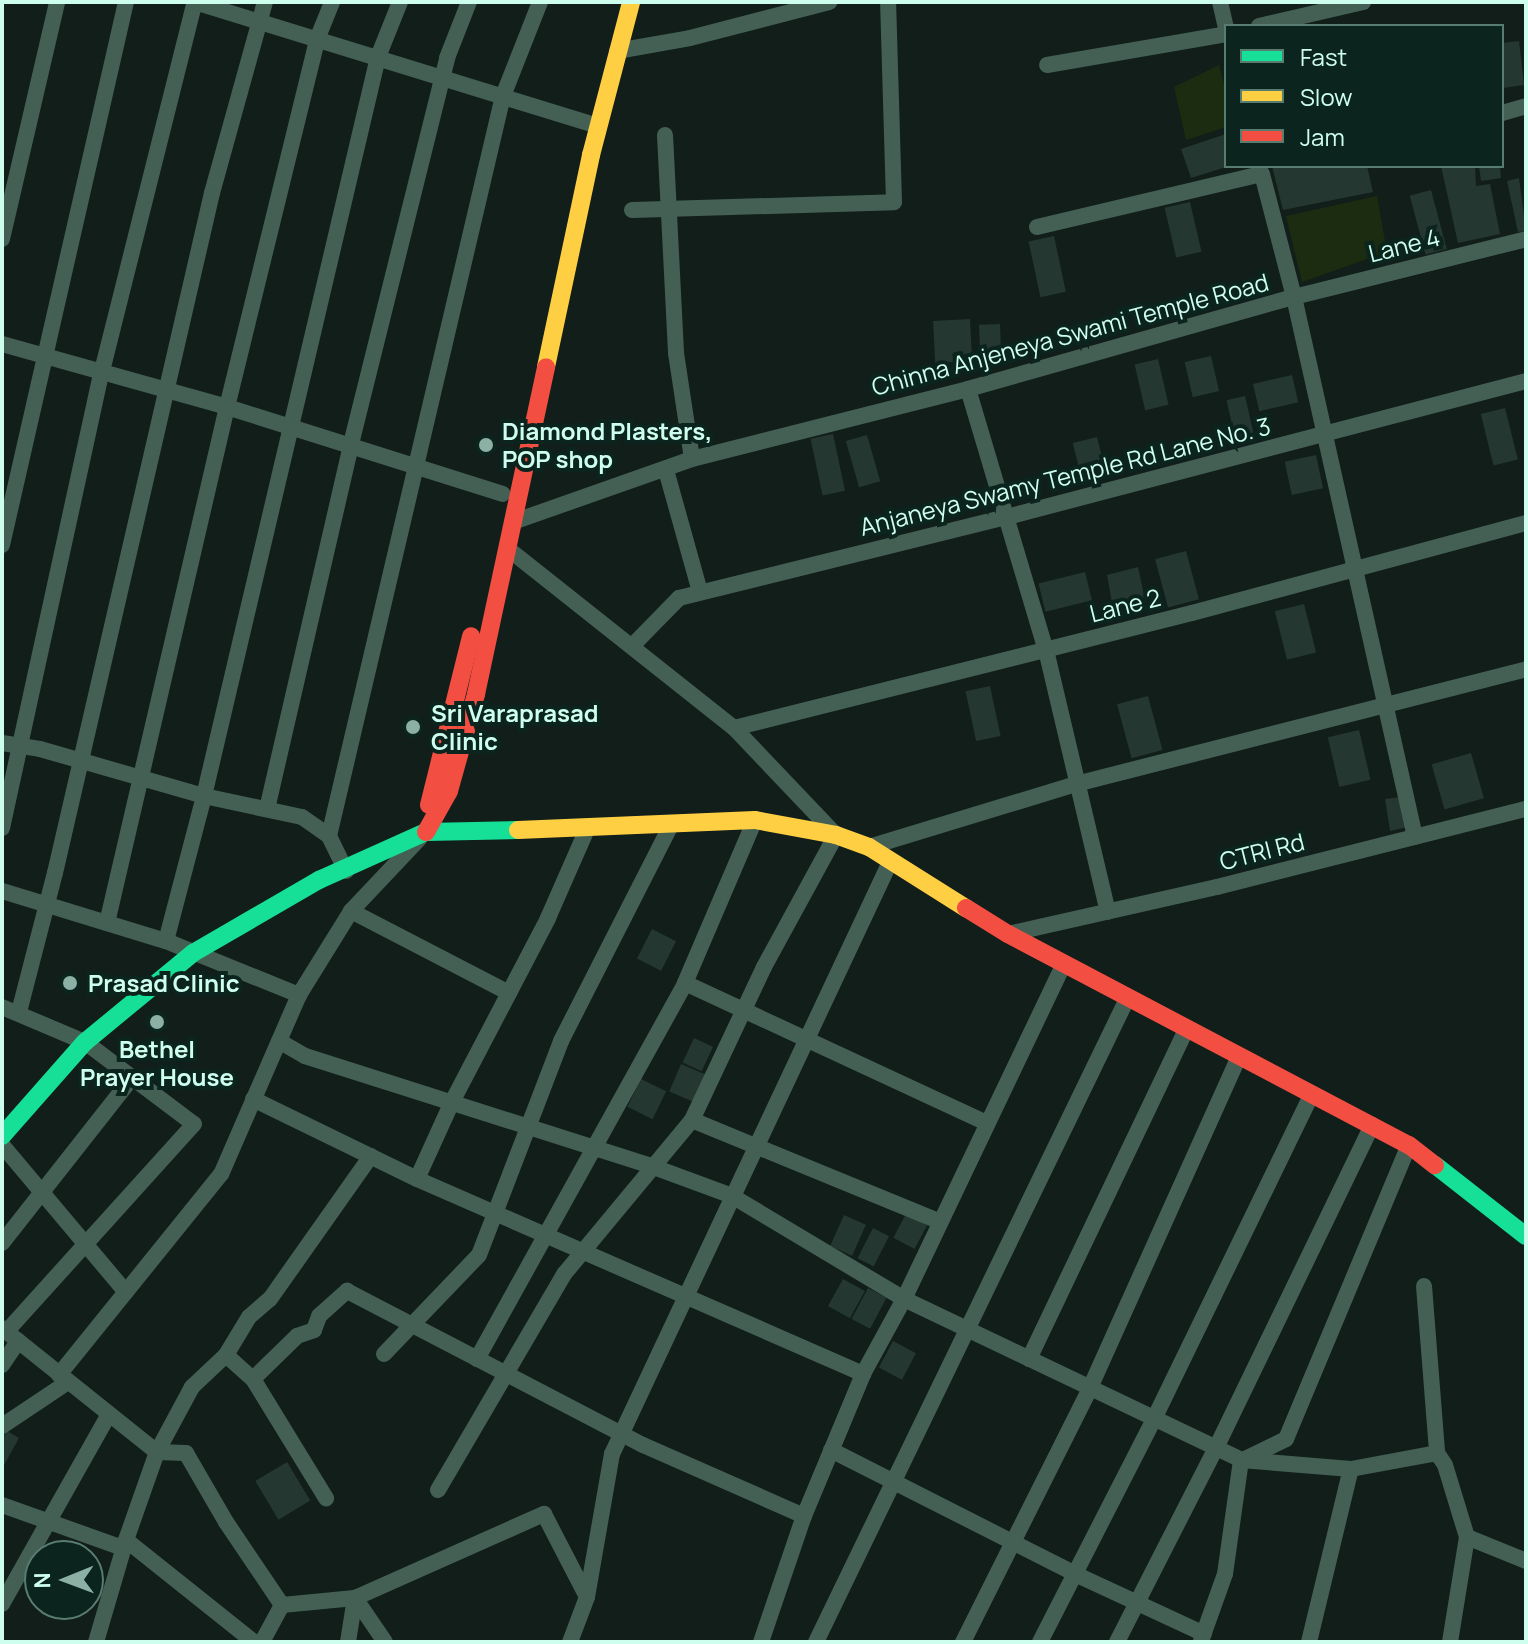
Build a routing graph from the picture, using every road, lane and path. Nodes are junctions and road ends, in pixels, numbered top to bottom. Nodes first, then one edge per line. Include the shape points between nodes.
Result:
1 (57, 2) edge
2 (126, 2) edge
3 (195, 2) edge
4 (265, 2) edge
5 (332, 2) edge
6 (400, 2) edge
7 (469, 2) edge
8 (540, 2) edge
9 (614, 2) edge
10 (631, 2) edge
11 (829, 2) edge
12 (888, 2) edge
13 (1220, 2) edge
14 (1363, 2) edge
15 (258, 21) junction
16 (1225, 24) edge
17 (1268, 24) edge
18 (1224, 31) edge
19 (318, 37) junction
20 (617, 51) junction
21 (378, 57) junction
22 (1047, 65) dead end
23 (443, 77) junction
24 (503, 96) junction
25 (1526, 106) edge
26 (1504, 112) edge
27 (590, 123) junction
28 (665, 135) dead end
29 (1261, 171) edge
30 (632, 210) dead end
31 (667, 211) junction
32 (1037, 227) dead end
33 (2, 239) edge
34 (1526, 239) edge
35 (1294, 297) junction
36 (2, 344) edge
37 (45, 354) junction
38 (102, 371) junction
39 (1526, 381) edge
40 (968, 389) junction
41 (167, 390) junction
42 (227, 407) junction
43 (290, 427) junction
44 (1325, 433) junction
45 (351, 444) junction
46 (692, 459) junction
47 (414, 465) junction
48 (666, 470) junction
49 (503, 494) junction
50 (1007, 517) junction
51 (513, 522) junction
52 (1526, 523) edge
53 (2, 545) edge
54 (507, 548) junction
55 (1353, 567) junction
56 (700, 592) junction
57 (633, 645) junction
58 (1046, 650) junction
59 (1526, 669) edge
60 (1385, 704) junction
61 (734, 728) junction
62 (10, 745) edge
63 (81, 764) junction
64 (142, 779) junction
65 (1076, 784) junction
66 (204, 796) junction
67 (267, 809) junction
68 (1526, 809) edge
69 (755, 820) junction
70 (672, 823) junction
71 (2, 828) edge
72 (587, 829) junction
73 (426, 832) junction
74 (836, 835) junction
75 (329, 836) junction
76 (1415, 837) junction
77 (869, 847) junction
78 (891, 860) junction
79 (346, 871) junction
80 (2, 891) edge
81 (47, 905) junction
82 (351, 911) junction
83 (1108, 912) junction
84 (107, 923) junction
85 (1008, 934) junction
86 (166, 941) junction
87 (193, 953) junction
88 (1064, 964) junction
89 (685, 983) junction
90 (509, 993) junction
91 (299, 995) junction
92 (1128, 997) junction
93 (2, 1007) edge
94 (743, 1010) junction
95 (19, 1012) junction
96 (1187, 1028) junction
97 (807, 1040) junction
98 (279, 1041) junction
99 (85, 1042) junction
100 (1239, 1056) junction
101 (131, 1079) junction
102 (1312, 1094) junction
103 (253, 1099) junction
104 (452, 1102) junction
105 (692, 1120) junction
106 (986, 1123) junction
107 (1372, 1125) junction
108 (528, 1127) junction
109 (2, 1136) edge
110 (2, 1145) edge
111 (1409, 1145) junction
112 (756, 1146) junction
113 (594, 1147) junction
114 (371, 1156) junction
115 (651, 1166) junction
116 (417, 1179) junction
117 (41, 1194) junction
118 (732, 1196) junction
119 (495, 1213) junction
120 (938, 1221) junction
121 (546, 1235) junction
122 (1526, 1236) edge
123 (2, 1243) edge
124 (85, 1245) junction
125 (583, 1252) junction
126 (1424, 1286) dead end
127 (126, 1292) junction
128 (684, 1296) junction
129 (904, 1299) junction
130 (412, 1325) junction
131 (967, 1330) junction
132 (9, 1334) edge
133 (384, 1354) dead end
134 (226, 1355) junction
135 (477, 1359) junction
136 (1029, 1359) junction
137 (2, 1365) edge
138 (506, 1374) junction
139 (863, 1374) junction
140 (64, 1378) junction
141 (253, 1379) junction
142 (1090, 1388) junction
143 (109, 1414) junction
144 (1154, 1419) junction
145 (2, 1426) edge
146 (621, 1433) junction
147 (1216, 1448) junction
148 (831, 1450) junction
149 (157, 1452) junction
150 (1437, 1453) junction
151 (1241, 1460) junction
152 (1351, 1469) junction
153 (894, 1482) junction
154 (438, 1490) dead end
155 (326, 1498) dead end
156 (2, 1505) edge
157 (804, 1516) junction
158 (50, 1521) junction
159 (1467, 1537) junction
160 (1013, 1542) junction
161 (124, 1544) junction
162 (1526, 1561) edge
163 (1075, 1574) junction
164 (587, 1597) junction
165 (355, 1598) junction
166 (1137, 1603) junction
167 (2, 1604) edge
168 (282, 1605) junction
169 (1202, 1638) edge
170 (96, 1642) edge
171 (254, 1642) edge
172 (262, 1642) edge
173 (348, 1642) edge
174 (385, 1642) edge
175 (570, 1642) edge
176 (761, 1642) edge
177 (816, 1642) edge
178 (963, 1642) edge
179 (1040, 1642) edge
180 (1117, 1642) edge
181 (1309, 1642) edge
182 (1450, 1642) edge

1 - 33 street
2 - 37 street
3 - 15 street
3 - 38 street
4 - 15 street
5 - 19 street
6 - 21 street
7 - 23 street
8 - 24 street
9 - 27 street
10 - 20 street
11 - 20 street
12 - 31 street via 894,202
13 - 16 street
14 - 17 street
15 - 19 street
15 - 41 street
18 - 22 street
19 - 21 street
19 - 42 street
20 - 27 street
21 - 23 street
21 - 43 street
23 - 24 street
23 - 45 street
24 - 27 street
24 - 47 street
25 - 26 street
27 - 49 street
27 - 51 street
28 - 31 street
29 - 32 street
29 - 35 street
30 - 31 street
31 - 46 street via 676,353
34 - 35 street, Lane 4
35 - 40 street, Chinna Anjeneya Swami Temple Road
35 - 44 street, Chinna Anjeneya Swami Temple Road
36 - 37 street
37 - 38 street
37 - 53 street
38 - 41 street
38 - 62 street
39 - 44 street, Anjaneya Swamy Temple Rd Lane No. 3
40 - 46 street, Chinna Anjeneya Swami Temple Road
40 - 50 street
41 - 42 street
41 - 63 street
42 - 43 street
42 - 64 street
43 - 45 street
43 - 66 street
44 - 50 street, Anjaneya Swamy Temple Rd Lane No. 3
44 - 55 street, Chinna Anjeneya Swami Temple Road
45 - 47 street
45 - 67 street
46 - 48 street, Chinna Anjeneya Swami Temple Road
47 - 49 street
47 - 75 street
48 - 51 street, Chinna Anjeneya Swami Temple Road
48 - 56 street
49 - 73 street
50 - 56 street, Anjaneya Swamy Temple Rd Lane No. 3
50 - 58 street
51 - 54 street
52 - 55 street, Lane 2
54 - 57 street
54 - 73 street via 457,763 449,791
55 - 58 street, Lane 2
55 - 60 street, Chinna Anjeneya Swami Temple Road
56 - 57 street, Anjaneya Swamy Temple Rd Lane No. 3 via 679,598
57 - 61 street
58 - 61 street, Lane 2
58 - 65 street
59 - 60 street
60 - 65 street
60 - 76 street, Chinna Anjeneya Swami Temple Road
61 - 74 street
62 - 63 street
62 - 71 street via 16,779
63 - 64 street
63 - 81 street
64 - 66 street
64 - 84 street
65 - 77 street
65 - 83 street
66 - 67 street
66 - 86 street
67 - 75 street via 302,817
68 - 76 street, CTRI Rd
69 - 70 street
69 - 74 street
69 - 89 street
70 - 72 street
70 - 108 street via 561,1041
72 - 73 street
72 - 90 street
73 - 79 street
73 - 82 street
74 - 77 street
74 - 94 street
75 - 79 street
76 - 83 street, CTRI Rd
77 - 78 street
78 - 85 street
78 - 97 street
79 - 87 street via 319,880
80 - 81 street
81 - 84 street
81 - 95 street
82 - 90 street
82 - 91 street
83 - 85 street, CTRI Rd
84 - 86 street
85 - 88 street
86 - 87 street
87 - 91 street
87 - 99 street
88 - 92 street
88 - 106 street
89 - 94 street
89 - 113 street
90 - 104 street
91 - 98 street
92 - 96 street
92 - 131 street
93 - 95 street
94 - 97 street
94 - 105 street
95 - 99 street
96 - 100 street
96 - 136 street
97 - 106 street
97 - 112 street
98 - 103 street
98 - 104 street via 305,1056
99 - 101 street
99 - 109 street
100 - 102 street
100 - 142 street
101 - 117 street
101 - 124 street via 194,1124
102 - 107 street
102 - 144 street
103 - 114 street
103 - 127 street via 221,1174
104 - 108 street
104 - 116 street
105 - 112 street
105 - 115 street
106 - 120 street
107 - 111 street
107 - 147 street
108 - 113 street
108 - 119 street
110 - 117 street
111 - 122 street
111 - 151 street via 1286,1439
112 - 118 street
112 - 120 street
113 - 115 street
113 - 121 street
114 - 116 street
114 - 134 street
115 - 118 street
115 - 125 street
116 - 119 street
117 - 123 street
117 - 124 street
118 - 128 street
118 - 129 street
119 - 121 street
119 - 130 street via 479,1255
120 - 129 street
121 - 125 street
121 - 135 street
124 - 127 street
124 - 132 street
125 - 128 street
125 - 138 street via 565,1273
126 - 150 street
127 - 140 street
128 - 139 street
128 - 146 street
129 - 131 street
129 - 139 street
130 - 133 street
130 - 135 street
130 - 141 street via 347,1291 319,1316 314,1330 297,1336
131 - 136 street
131 - 153 street
132 - 137 street
132 - 140 street
134 - 141 street
134 - 149 street via 192,1387
135 - 138 street
136 - 142 street
138 - 146 street
138 - 154 street
139 - 148 street
140 - 143 street
140 - 145 street
141 - 155 street
142 - 144 street
142 - 160 street
143 - 149 street
143 - 158 street
144 - 147 street
144 - 163 street
146 - 157 street
146 - 164 street via 612,1454
147 - 151 street
147 - 166 street
148 - 153 street
148 - 157 street
149 - 161 street
149 - 168 street via 186,1453
150 - 152 street
150 - 159 street
151 - 152 street
151 - 169 street via 1225,1574
152 - 181 street
153 - 160 street
153 - 177 street
156 - 158 street
157 - 176 street
158 - 161 street
158 - 167 street
159 - 162 street
159 - 182 street
160 - 163 street
160 - 178 street
161 - 170 street
161 - 171 street
163 - 166 street
163 - 179 street
164 - 165 street via 544,1514
164 - 175 street
165 - 168 street
165 - 173 street
165 - 174 street
166 - 169 street
166 - 180 street
168 - 172 street

